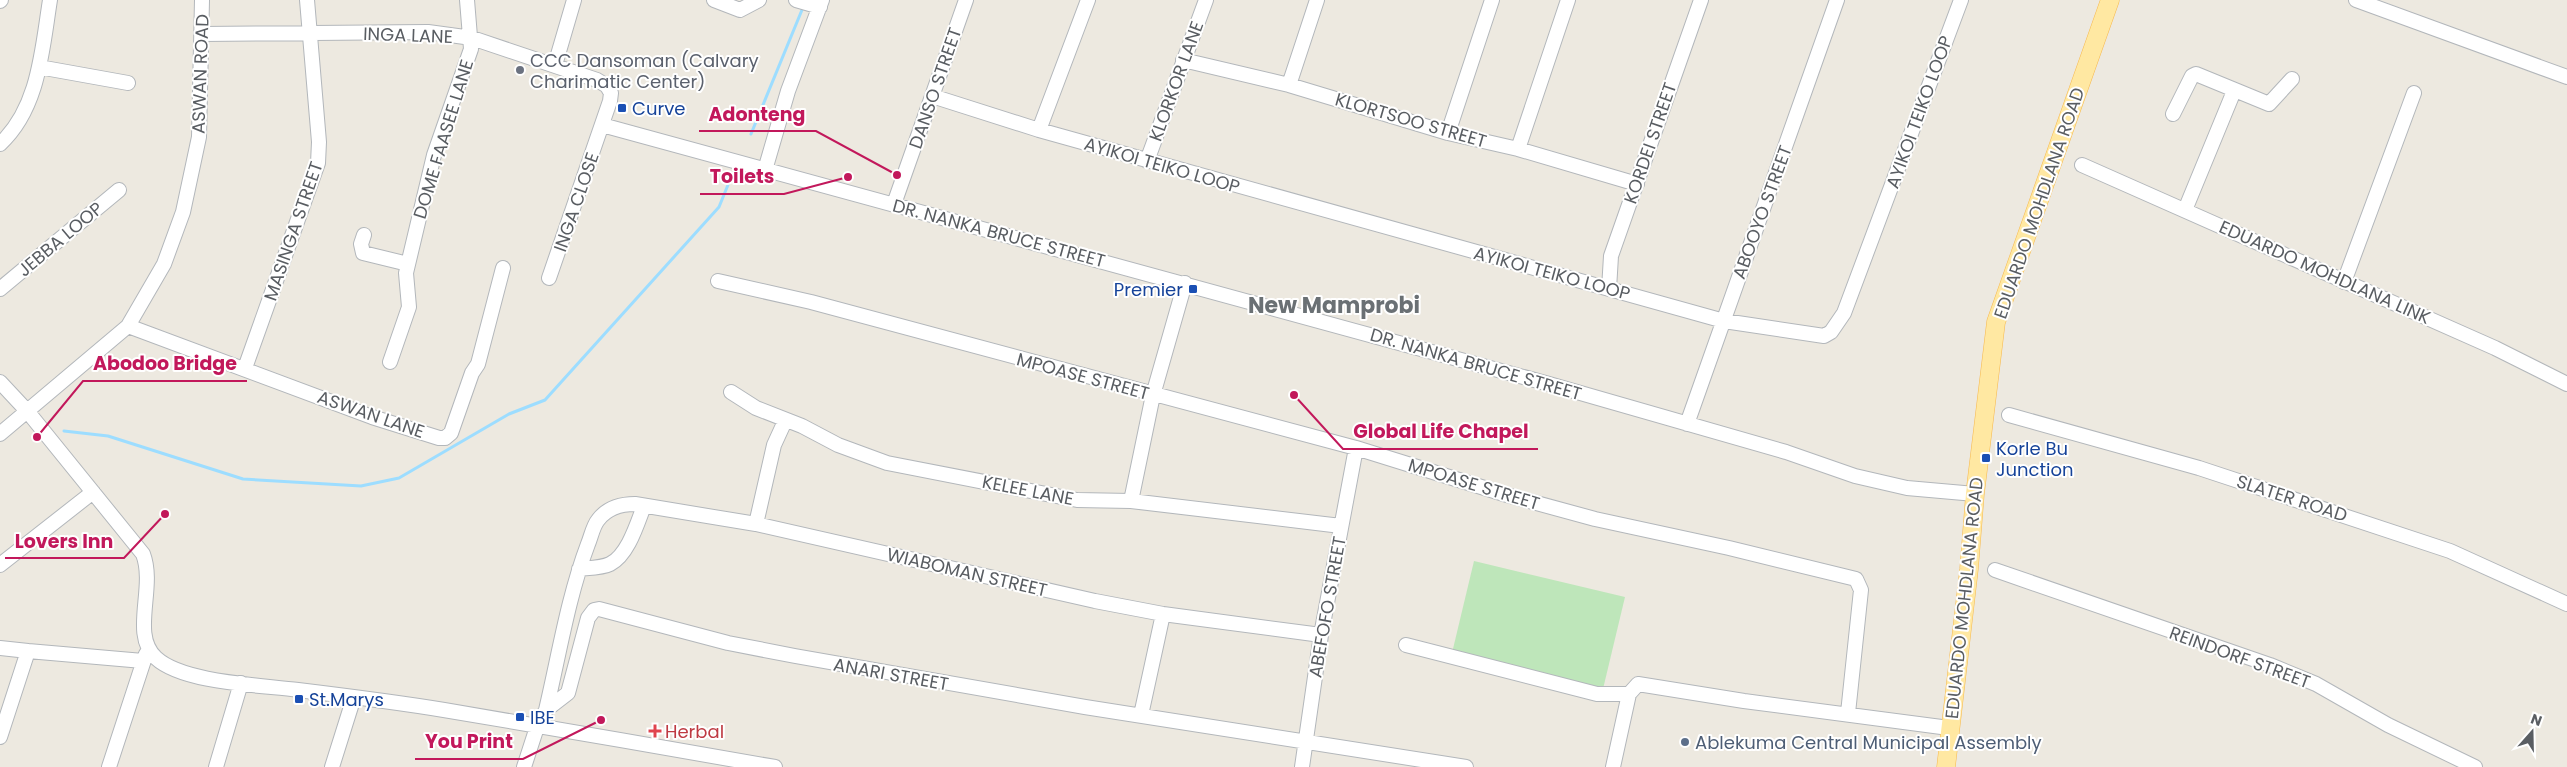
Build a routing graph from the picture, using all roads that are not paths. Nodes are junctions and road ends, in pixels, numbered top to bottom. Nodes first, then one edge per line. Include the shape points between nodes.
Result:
1 (50, 0) edge
2 (202, 0) edge
3 (307, 0) edge
4 (467, 0) edge
5 (574, 0) edge
6 (714, 0) edge
7 (759, 0) edge
8 (796, 0) edge
9 (966, 0) edge
10 (1088, 0) edge
11 (1206, 0) edge
12 (1317, 0) edge
13 (1492, 0) edge
14 (1568, 0) edge
15 (1701, 0) edge
16 (1837, 0) edge
17 (1961, 0) edge
18 (2110, 0) edge
19 (2356, 0) edge
20 (821, 4) edge
21 (202, 34) junction
22 (308, 34) junction
23 (472, 38) junction
24 (1183, 60) junction
25 (555, 65) junction
26 (39, 67) junction
27 (2567, 77) edge
28 (2292, 79) dead end
29 (128, 83) dead end
30 (1289, 84) junction
31 (2234, 91) junction
32 (2414, 93) dead end
33 (932, 96) junction
34 (2173, 114) dead end
35 (602, 125) junction
36 (1039, 130) junction
37 (1448, 133) junction
38 (0, 144) edge
39 (1518, 149) junction
40 (1147, 161) junction
41 (2082, 165) dead end
42 (765, 170) junction
43 (1637, 184) junction
44 (119, 190) dead end
45 (894, 204) junction
46 (2186, 210) junction
47 (364, 235) dead end
48 (408, 264) junction
49 (503, 268) dead end
50 (549, 278) dead end
51 (718, 281) dead end
52 (2344, 282) junction
53 (1185, 283) junction
54 (1609, 288) junction
55 (0, 289) edge
56 (1724, 321) junction
57 (128, 326) junction
58 (390, 362) dead end
59 (244, 368) junction
60 (0, 382) edge
61 (2567, 383) edge
62 (731, 392) dead end
63 (1153, 395) junction
64 (28, 412) junction
65 (2009, 415) dead end
66 (785, 421) junction
67 (1687, 424) junction
68 (0, 434) edge
69 (1356, 448) junction
70 (93, 492) junction
71 (1975, 494) junction
72 (1131, 501) junction
73 (644, 506) junction
74 (756, 524) junction
75 (1341, 526) junction
76 (0, 565) edge
77 (579, 569) junction
78 (1995, 570) dead end
79 (2567, 604) edge
80 (1163, 614) junction
81 (1321, 636) junction
82 (1406, 645) dead end
83 (0, 648) edge
84 (28, 651) junction
85 (145, 654) junction
86 (241, 683) junction
87 (1629, 694) junction
88 (354, 697) junction
89 (546, 710) junction
90 (1848, 713) junction
91 (1141, 715) junction
92 (537, 727) junction
93 (1949, 728) junction
94 (0, 737) edge
95 (1306, 743) junction
96 (710, 762) edge
97 (109, 767) edge
98 (216, 767) edge
99 (332, 767) edge
100 (524, 767) edge
101 (775, 767) edge
102 (1302, 767) edge
103 (1466, 767) edge
104 (1613, 767) edge
105 (1946, 767) edge
106 (2475, 767) edge

1 - 26 street
2 - 21 street, ASWAN ROAD
3 - 22 street, MASINGA STREET
4 - 23 street, DOME FAASEE LANE
5 - 25 street
6 - 7 street via 740,10
8 - 20 street
9 - 33 street, DANSO STREET
10 - 36 street
11 - 24 street, KLORKOR LANE
12 - 30 street
13 - 37 street
14 - 39 street
15 - 43 street, KORDEI STREET
16 - 56 street, ABOOYO STREET
17 - 56 street, AYIKOI TEIKO LOOP via 1844,314 1836,325 1824,336 1811,336
18 - 71 main road, EDUARDO MOHDLANA ROAD via 2001,306 1992,349
19 - 27 street
20 - 42 street via 788,91
21 - 22 street, INGA LANE
21 - 57 street, ASWAN ROAD via 200,131 183,212 160,273
22 - 23 street, INGA LANE via 428,32
22 - 59 street, MASINGA STREET via 319,142 318,163
23 - 25 street, INGA LANE
23 - 48 street, DOME FAASEE LANE via 469,59 434,155
24 - 30 street, KLORTSOO STREET
24 - 40 street, KLORKOR LANE
25 - 35 street, INGA LANE via 607,86 611,93
26 - 29 street
26 - 38 street via 26,112 18,126
28 - 31 street via 2268,104
30 - 37 street, KLORTSOO STREET
31 - 34 street via 2196,74
31 - 46 street
32 - 52 street
33 - 36 street, AYIKOI TEIKO LOOP
33 - 45 street, DANSO STREET
35 - 42 street, DR. NANKA BRUCE STREET
35 - 50 street, INGA CLOSE
36 - 40 street, AYIKOI TEIKO LOOP
37 - 39 street, KLORTSOO STREET
39 - 43 street, KLORTSOO STREET
40 - 54 street, AYIKOI TEIKO LOOP
41 - 46 street, EDUARDO MOHDLANA LINK
42 - 45 street, DR. NANKA BRUCE STREET
43 - 54 street, KORDEI STREET via 1611,256
44 - 55 street, JEBBA LOOP
45 - 53 street, DR. NANKA BRUCE STREET
46 - 52 street, EDUARDO MOHDLANA LINK
47 - 48 street via 363,253
48 - 58 street, DOME FAASEE LANE via 409,307
49 - 59 street, ASWAN LANE via 478,364 451,433 445,438 372,417
51 - 63 street, MPOASE STREET via 811,302
52 - 61 street, EDUARDO MOHDLANA LINK
53 - 63 street
53 - 67 street, DR. NANKA BRUCE STREET
54 - 56 street, AYIKOI TEIKO LOOP
56 - 67 street, ABOOYO STREET
57 - 59 street, ASWAN LANE
57 - 64 street, ASWAN ROAD
60 - 64 street
62 - 66 street, KELEE LANE
63 - 69 street, MPOASE STREET
63 - 72 street
64 - 68 street, ASWAN ROAD
64 - 70 street
65 - 79 street, SLATER ROAD via 2199,468 2450,551
66 - 72 street, KELEE LANE via 887,463 1077,500
66 - 74 street via 774,445
67 - 71 street, DR. NANKA BRUCE STREET via 1875,481 1907,488
69 - 75 street, ABEFOFO STREET
69 - 90 street, MPOASE STREET via 1595,519 1856,579 1861,590
70 - 76 street
70 - 85 street via 143,554 148,567
71 - 93 main road, EDUARDO MOHDLANA ROAD via 1970,569
72 - 75 street, KELEE LANE
73 - 74 street, WIABOMAN STREET
73 - 77 street via 619,557 610,564
73 - 77 street, WIABOMAN STREET via 629,504 615,507 598,520
74 - 80 street, WIABOMAN STREET
75 - 81 street, ABEFOFO STREET
77 - 89 street
78 - 106 street, REINDORF STREET via 2270,665 2316,684 2388,725
80 - 81 street, WIABOMAN STREET
80 - 91 street
81 - 95 street, ABEFOFO STREET
82 - 87 street via 1597,694
83 - 84 street
84 - 85 street
84 - 94 street
85 - 86 street via 174,670
85 - 97 street
86 - 88 street
86 - 98 street
87 - 90 street via 1638,684
87 - 104 street
88 - 92 street
88 - 99 street
89 - 91 street, ANARI STREET via 568,692 588,618 599,609 770,651
89 - 92 street
90 - 93 street
91 - 95 street, ANARI STREET
92 - 96 street
92 - 100 street
93 - 105 main road, EDUARDO MOHDLANA ROAD
95 - 102 street, ABEFOFO STREET
95 - 103 street, ANARI STREET
96 - 101 street

